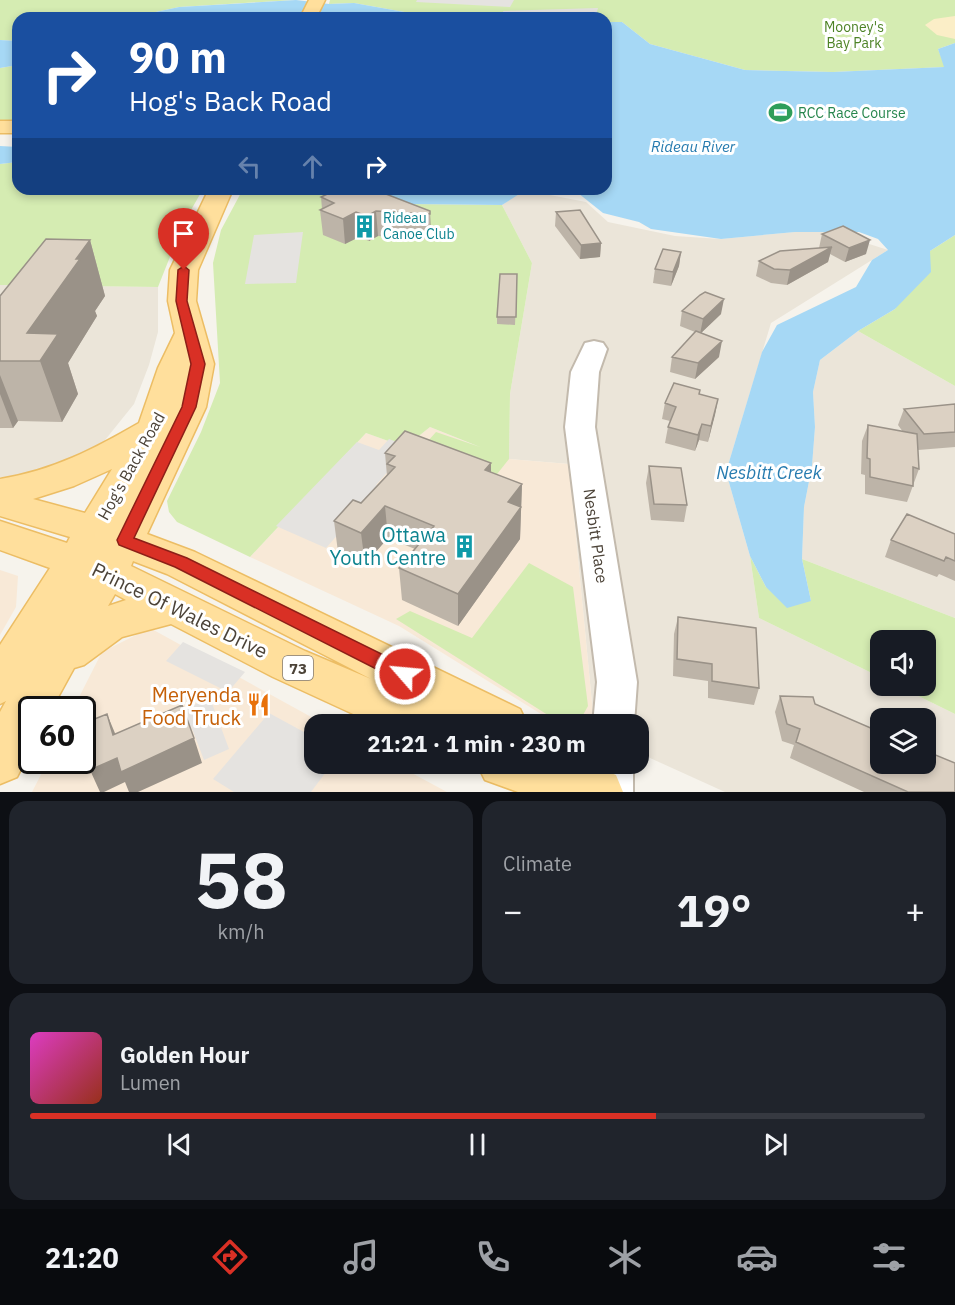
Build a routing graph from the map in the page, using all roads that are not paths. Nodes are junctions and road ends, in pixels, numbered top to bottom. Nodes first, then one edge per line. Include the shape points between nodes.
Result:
1 (218, 195) edge
2 (189, 334) junction
3 (594, 349) dead end
4 (153, 429) junction
5 (0, 492) edge
6 (0, 503) edge
7 (0, 535) edge
8 (101, 551) junction
9 (176, 606) junction
10 (54, 665) junction
11 (0, 684) edge
12 (401, 714) edge
13 (483, 714) edge
14 (614, 714) edge
15 (0, 761) edge
16 (533, 774) edge
17 (594, 779) edge

1 - 2 main road, Hog's Back Road via 184,270 181,292
2 - 4 main road, Hog's Back Road
2 - 8 main road, Hog's Back Road via 198,364 189,407
3 - 14 street, Nesbitt Place via 585,372 580,427 616,681
4 - 5 main road via 75,474
4 - 8 main road, Hog's Back Road
6 - 8 main road, Prince Of Wales Drive / 73
7 - 8 main road, Prince Of Wales Drive / 73
8 - 9 main road, Prince Of Wales Drive / 73
8 - 10 main road
8 - 11 main road
8 - 13 main road, Prince Of Wales Drive / 73 via 181,563
9 - 10 main road via 107,623
9 - 12 main road, Prince Of Wales Drive / 73 via 289,664
10 - 15 main road
16 - 17 main road

